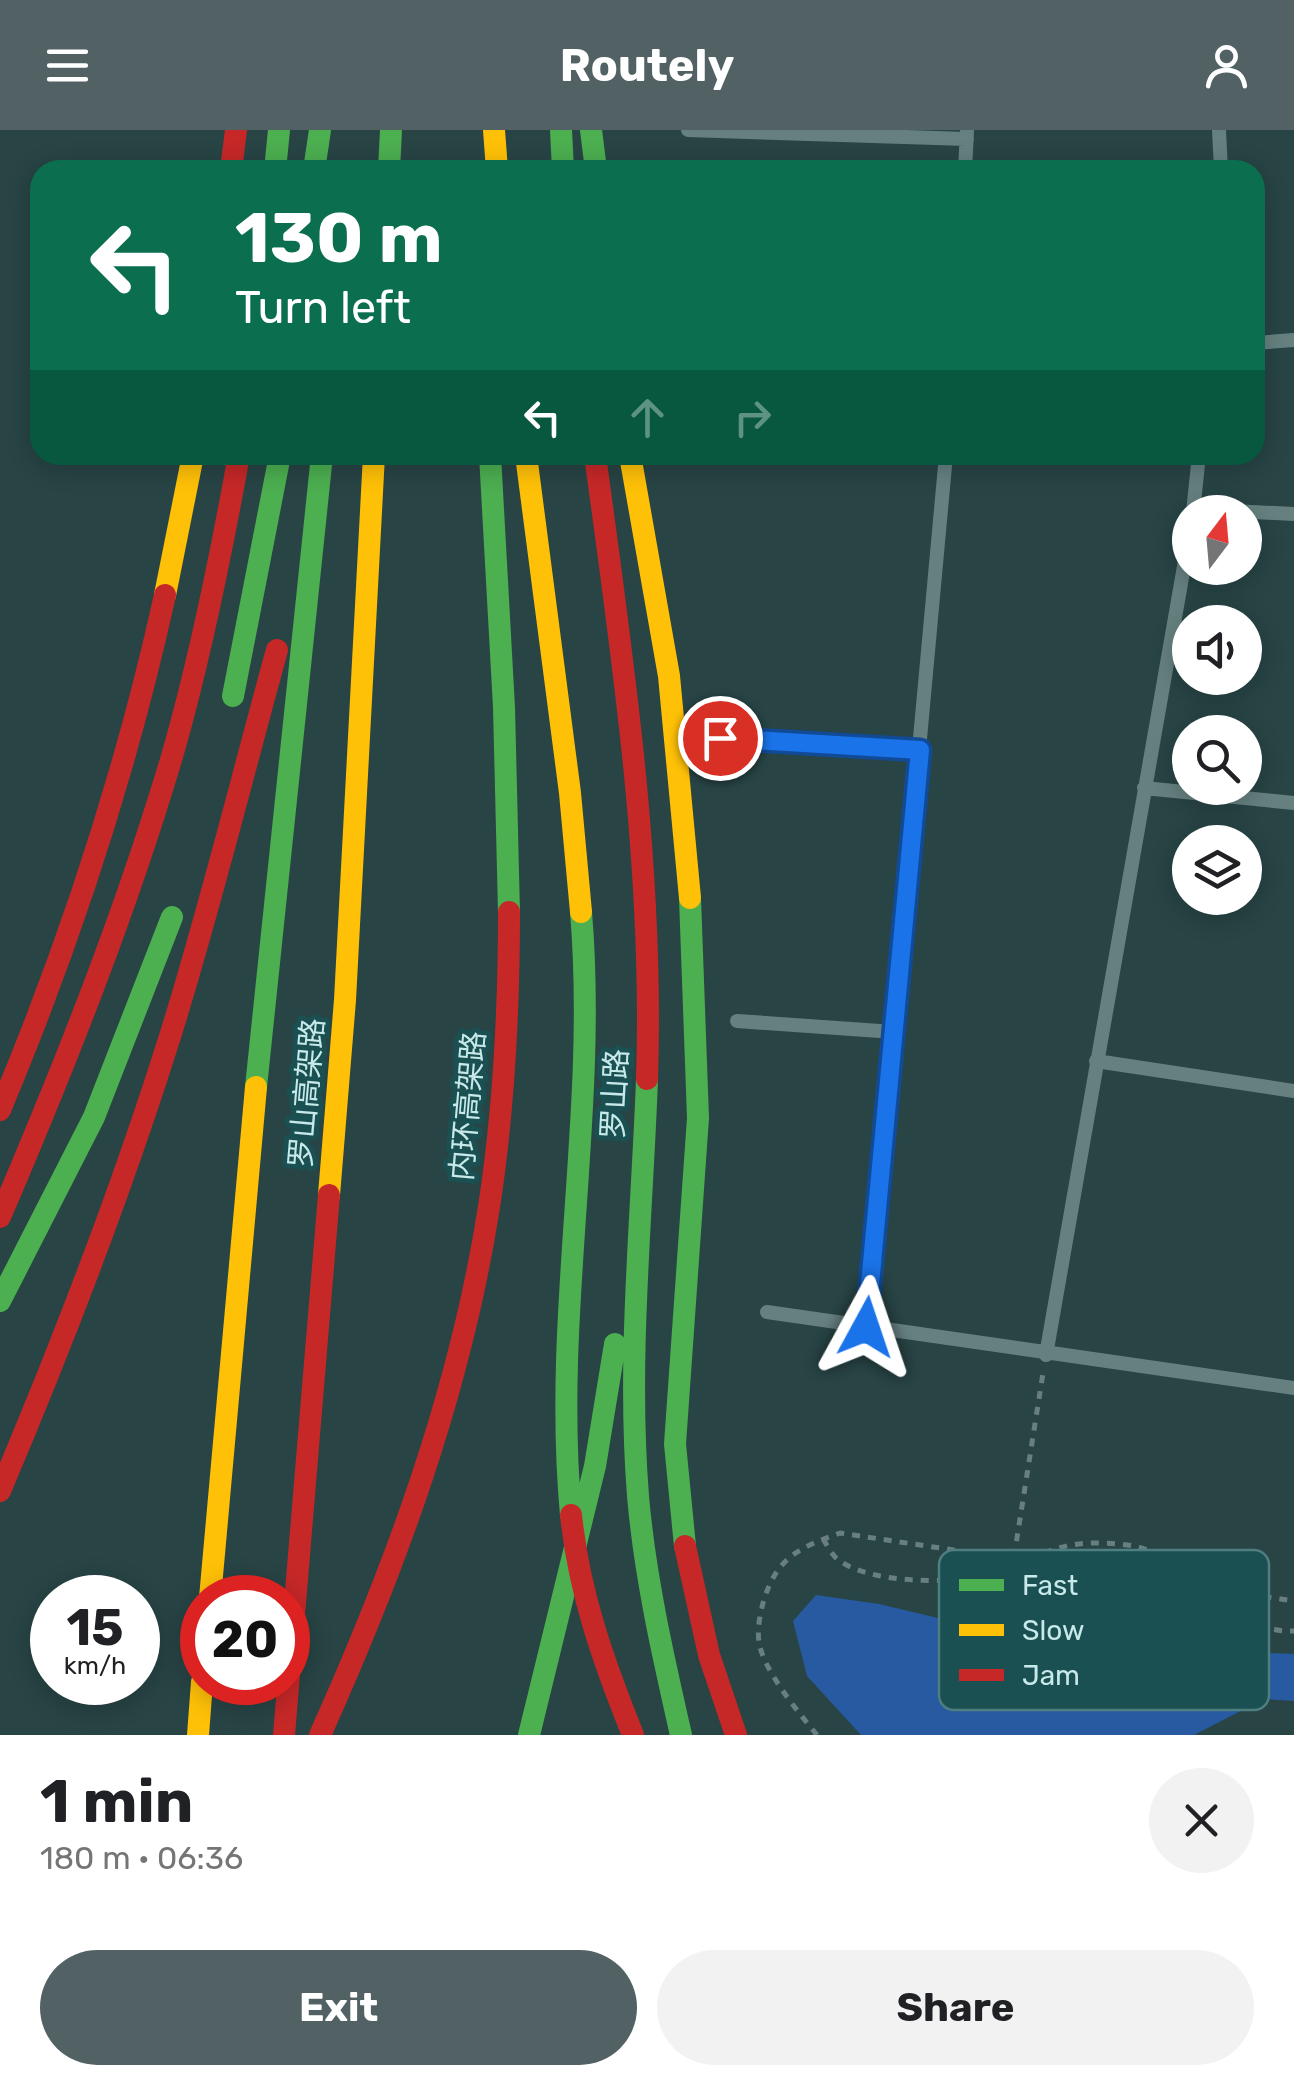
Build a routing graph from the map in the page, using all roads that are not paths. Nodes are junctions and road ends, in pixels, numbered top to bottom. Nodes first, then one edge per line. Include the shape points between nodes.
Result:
1 (236, 130) edge
2 (280, 130) edge
3 (320, 130) edge
4 (391, 130) edge
5 (482, 130) edge
6 (494, 130) edge
7 (560, 130) edge
8 (592, 130) edge
9 (688, 130) edge
10 (1219, 130) edge
11 (967, 134) edge
12 (232, 160) edge
13 (276, 160) edge
14 (316, 160) edge
15 (390, 160) edge
16 (482, 160) edge
17 (497, 160) edge
18 (562, 160) edge
19 (595, 160) edge
20 (966, 160) edge
21 (1220, 160) edge
22 (1294, 340) edge
23 (1265, 342) edge
24 (191, 465) edge
25 (237, 465) edge
26 (278, 465) edge
27 (321, 465) edge
28 (373, 465) edge
29 (490, 465) edge
30 (527, 465) edge
31 (596, 465) edge
32 (632, 465) edge
33 (945, 465) edge
34 (1198, 465) edge
35 (1195, 495) edge
36 (316, 511) junction
37 (1262, 513) edge
38 (1294, 514) edge
39 (1180, 585) edge
40 (226, 726) dead end
41 (720, 738) dead end
42 (920, 750) junction
43 (1144, 788) junction
44 (1294, 803) edge
45 (179, 898) dead end
46 (737, 1021) dead end
47 (894, 1032) junction
48 (1096, 1061) junction
49 (1294, 1091) edge
50 (0, 1110) edge
51 (643, 1130) junction
52 (0, 1216) edge
53 (0, 1301) edge
54 (767, 1312) dead end
55 (866, 1327) junction
56 (1046, 1355) junction
57 (1294, 1388) edge
58 (0, 1491) edge
59 (212, 1575) edge
60 (200, 1705) edge
61 (198, 1735) edge
62 (284, 1735) edge
63 (320, 1735) edge
64 (529, 1735) edge
65 (633, 1735) edge
66 (681, 1735) edge
67 (736, 1735) edge

1 - 12 main road
2 - 13 main road
3 - 14 main road
4 - 15 main road
5 - 16 main road
6 - 17 main road
7 - 18 main road
8 - 19 main road
9 - 11 lane
10 - 21 lane
11 - 20 lane
22 - 23 lane
24 - 50 main road via 123,769 52,981
25 - 52 main road via 207,624 162,796 79,1032
26 - 40 main road
27 - 36 main road, 罗山高架路
28 - 62 main road, 罗山高架路 via 345,1000
29 - 63 main road, 内环高架路 via 508,937 499,1130 469,1308 426,1474 369,1630
30 - 65 main road via 584,931 585,1099 564,1468 582,1596
31 - 51 main road, 罗山路 via 642,843 648,1013
32 - 67 main road via 673,704 694,931 698,1085 676,1390 677,1472 698,1622
33 - 42 lane
34 - 35 lane
36 - 58 main road via 134,1150
36 - 59 main road, 罗山高架路
37 - 38 lane
39 - 43 lane
41 - 42 lane
42 - 47 lane
43 - 44 lane
43 - 48 lane
45 - 53 main road via 94,1117
46 - 47 lane
47 - 55 lane
48 - 49 lane
48 - 56 lane
51 - 64 main road via 595,1466
51 - 66 main road, 罗山路 via 636,1461 652,1610
54 - 55 lane
55 - 56 lane
56 - 57 lane
60 - 61 main road

